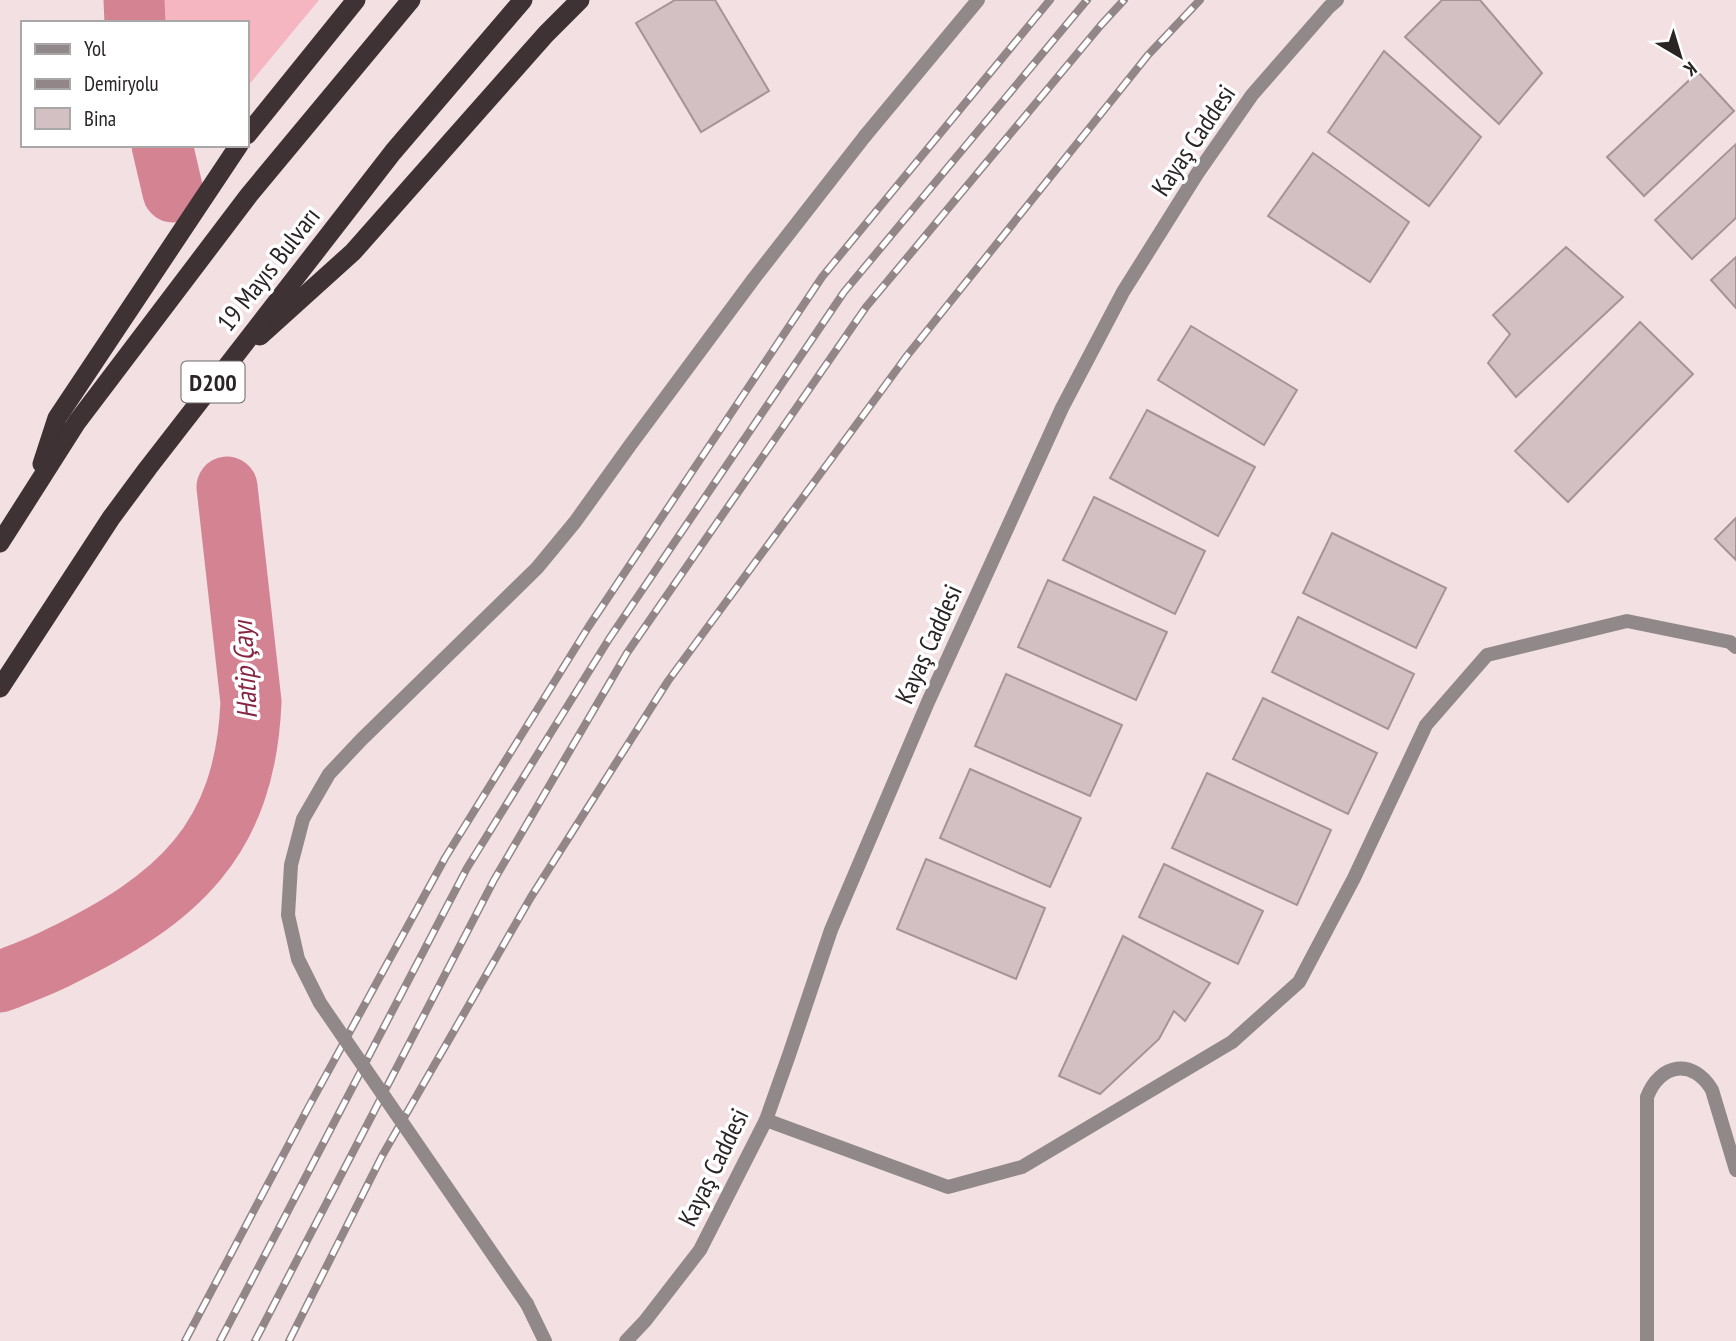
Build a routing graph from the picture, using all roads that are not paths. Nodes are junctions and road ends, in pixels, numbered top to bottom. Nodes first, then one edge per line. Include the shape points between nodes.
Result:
1 (356, 0) edge
2 (411, 0) edge
3 (523, 0) edge
4 (580, 0) edge
5 (978, 0) edge
6 (1337, 0) edge
7 (248, 134) edge
8 (238, 147) edge
9 (221, 372) junction
10 (34, 490) junction
11 (0, 544) edge
12 (1736, 647) edge
13 (0, 688) edge
14 (765, 1120) junction
15 (1736, 1170) edge
16 (545, 1341) edge
17 (626, 1341) edge
18 (1647, 1341) edge

1 - 7 highway
2 - 10 highway via 249,195 77,422
3 - 9 highway, 19 Mayıs Bulvarı / D200 via 393,152
4 - 9 highway via 353,252
5 - 16 street, bridge via 746,288 575,523 537,568 329,774 303,820 291,865 288,915 298,959 320,1003 527,1304
6 - 14 street, Kayaş Caddesi via 1252,95 1196,174 1123,292 1062,408 928,702 831,930
8 - 10 highway via 57,418
9 - 13 highway, 19 Mayıs Bulvarı / D200 via 111,518
10 - 11 highway
12 - 14 street via 1627,621 1487,655 1426,725 1299,982 1232,1042 1022,1167 948,1187
14 - 17 street, Kayaş Caddesi via 700,1250
15 - 18 street via 1707,1081 1679,1069 1658,1077 1647,1097

